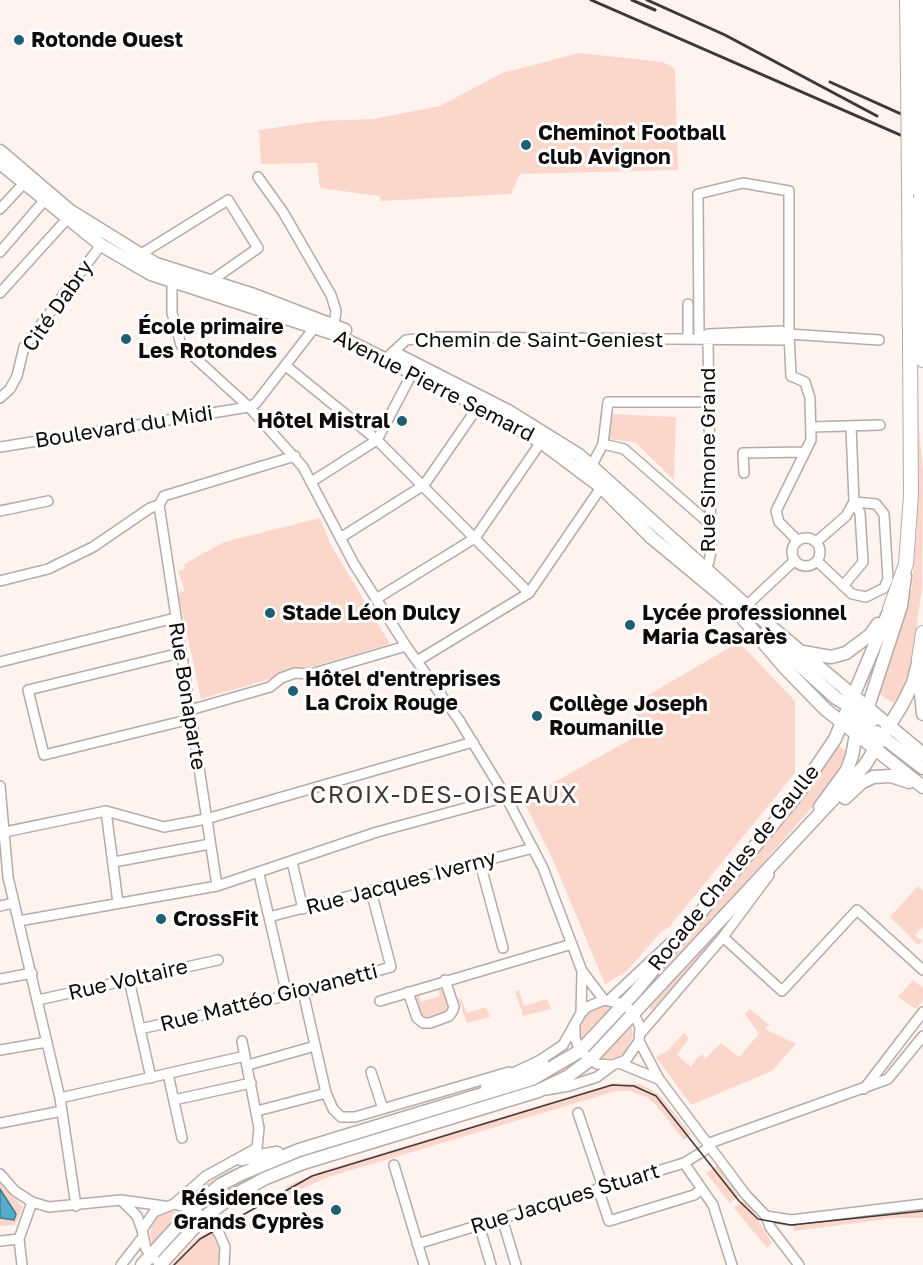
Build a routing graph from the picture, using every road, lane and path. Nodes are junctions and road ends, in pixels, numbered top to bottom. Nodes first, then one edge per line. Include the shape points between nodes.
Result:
1 (907, 0) edge
2 (918, 0) edge
3 (913, 79) junction
4 (0, 151) edge
5 (0, 163) edge
6 (258, 177) dead end
7 (26, 180) junction
8 (46, 198) junction
9 (0, 209) edge
10 (67, 219) junction
11 (101, 245) junction
12 (0, 252) edge
13 (141, 254) junction
14 (172, 274) junction
15 (211, 281) junction
16 (0, 293) edge
17 (688, 304) dead end
18 (318, 323) junction
19 (334, 329) junction
20 (789, 337) junction
21 (688, 339) junction
22 (702, 339) junction
23 (879, 340) dead end
24 (390, 356) junction
25 (923, 360) edge
26 (286, 366) junction
27 (415, 369) junction
28 (0, 398) edge
29 (482, 402) junction
30 (709, 402) junction
31 (249, 407) junction
32 (880, 425) dead end
33 (851, 426) junction
34 (811, 427) junction
35 (377, 440) junction
36 (541, 442) junction
37 (603, 444) junction
38 (0, 447) edge
39 (805, 452) junction
40 (296, 456) junction
41 (592, 465) junction
42 (744, 473) dead end
43 (311, 482) junction
44 (604, 483) junction
45 (424, 485) junction
46 (48, 501) dead end
47 (854, 502) junction
48 (159, 505) junction
49 (0, 511) edge
50 (711, 525) junction
51 (340, 538) junction
52 (475, 538) junction
53 (798, 541) junction
54 (816, 542) junction
55 (795, 560) junction
56 (817, 561) junction
57 (906, 564) junction
58 (704, 574) junction
59 (0, 581) edge
60 (843, 586) junction
61 (529, 593) junction
62 (376, 599) junction
63 (743, 609) junction
64 (890, 609) junction
65 (175, 618) junction
66 (755, 630) junction
67 (923, 633) edge
68 (406, 646) junction
69 (800, 651) junction
70 (180, 653) junction
71 (919, 659) junction
72 (417, 661) junction
73 (0, 662) edge
74 (829, 712) junction
75 (191, 714) junction
76 (923, 714) edge
77 (859, 715) junction
78 (843, 723) junction
79 (885, 727) junction
80 (835, 739) junction
81 (473, 742) junction
82 (876, 750) junction
83 (923, 754) edge
84 (923, 768) edge
85 (921, 785) edge
86 (0, 786) edge
87 (506, 797) junction
88 (106, 811) junction
89 (207, 819) junction
90 (805, 831) junction
91 (1, 832) edge
92 (210, 844) junction
93 (533, 848) junction
94 (787, 852) junction
95 (114, 862) junction
96 (292, 862) junction
97 (480, 863) junction
98 (259, 874) junction
99 (217, 886) junction
100 (371, 891) junction
101 (14, 903) junction
102 (118, 903) junction
103 (0, 906) edge
104 (303, 909) junction
105 (269, 917) junction
106 (696, 918) junction
107 (19, 921) junction
108 (723, 937) junction
109 (572, 944) junction
110 (503, 948) dead end
111 (218, 960) dead end
112 (923, 970) edge
113 (582, 971) junction
114 (32, 973) junction
115 (0, 979) edge
116 (129, 980) junction
117 (445, 980) junction
118 (303, 992) junction
119 (408, 992) junction
120 (286, 995) junction
121 (38, 1000) junction
122 (606, 1000) junction
123 (380, 1001) dead end
124 (624, 1004) junction
125 (923, 1012) edge
126 (581, 1013) junction
127 (634, 1014) junction
128 (576, 1024) junction
129 (140, 1029) junction
130 (923, 1036) edge
131 (640, 1038) junction
132 (242, 1041) dead end
133 (47, 1042) junction
134 (315, 1046) junction
135 (0, 1050) edge
136 (580, 1051) junction
137 (247, 1060) junction
138 (590, 1060) junction
139 (542, 1061) junction
140 (616, 1064) junction
141 (371, 1072) dead end
142 (168, 1074) junction
143 (151, 1078) junction
144 (659, 1079) junction
145 (251, 1083) junction
146 (864, 1089) junction
147 (538, 1091) junction
148 (327, 1093) junction
149 (60, 1098) junction
150 (174, 1100) junction
151 (451, 1105) junction
152 (383, 1109) junction
153 (62, 1111) junction
154 (257, 1111) junction
155 (578, 1113) dead end
156 (0, 1123) edge
157 (182, 1138) dead end
158 (708, 1146) junction
159 (299, 1150) junction
160 (241, 1159) junction
161 (684, 1163) junction
162 (394, 1165) dead end
163 (0, 1174) edge
164 (600, 1187) junction
165 (702, 1189) junction
166 (121, 1200) junction
167 (32, 1202) junction
168 (174, 1204) junction
169 (923, 1204) edge
170 (76, 1206) junction
171 (164, 1206) junction
172 (193, 1209) junction
173 (766, 1216) junction
174 (204, 1217) junction
175 (502, 1218) junction
176 (479, 1225) junction
177 (142, 1234) junction
178 (19, 1239) junction
179 (0, 1241) edge
180 (417, 1244) junction
181 (146, 1260) edge
182 (22, 1265) edge
183 (121, 1265) edge
184 (160, 1265) edge
185 (225, 1265) edge
186 (424, 1265) edge
187 (491, 1265) edge
188 (516, 1265) edge
189 (732, 1265) edge
190 (799, 1265) edge

1 - 3 highway, Rocade Charles de Gaulle
2 - 3 highway, Rocade Charles de Gaulle
3 - 25 highway, Rocade Charles de Gaulle, bridge via 921,198
3 - 57 highway, Rocade Charles de Gaulle, bridge via 909,189 911,460
4 - 7 main road, Avenue Pierre Semard
5 - 7 main road, Avenue Pierre Semard
6 - 19 street via 331,295 336,311
7 - 8 main road, Avenue Pierre Semard
7 - 9 street
8 - 10 main road, Avenue Pierre Semard
8 - 12 street
8 - 13 main road, Avenue Pierre Semard
10 - 11 main road, Avenue Pierre Semard
10 - 16 street
11 - 14 main road, Avenue Pierre Semard via 151,274
11 - 28 street, Cité Dabry via 24,346 17,376
13 - 14 main road, Avenue Pierre Semard
13 - 15 street via 228,200 258,248
14 - 15 main road, Avenue Pierre Semard
14 - 18 main road, Avenue Pierre Semard
14 - 31 street via 172,313 181,345
15 - 18 main road, Avenue Pierre Semard
17 - 21 street
18 - 19 main road, Avenue Pierre Semard
18 - 26 street
19 - 24 main road, Avenue Pierre Semard
20 - 22 street, Chemin de Saint-Geniest
20 - 22 street, Rue Simone Grand via 789,190 743,183 698,194
20 - 23 street, Chemin de Saint-Geniest
20 - 34 street via 791,376 805,382
21 - 22 street, Chemin de Saint-Geniest
21 - 24 street, Chemin de Saint-Geniest via 438,337 406,340
22 - 30 street, Rue Simone Grand
24 - 27 main road, Avenue Pierre Semard
26 - 31 street
26 - 35 street
27 - 29 main road, Avenue Pierre Semard
27 - 35 street
29 - 36 main road, Avenue Pierre Semard
29 - 41 main road, Avenue Pierre Semard via 548,433
29 - 45 street
30 - 37 street via 608,402
30 - 50 street, Rue Simone Grand
31 - 38 street, Boulevard du Midi
31 - 40 street
32 - 33 street
33 - 34 street
33 - 47 street
34 - 39 street via 811,440
35 - 43 street
35 - 45 street
36 - 44 main road, Avenue Pierre Semard
36 - 52 street
37 - 41 street
37 - 50 street via 624,449
39 - 42 street via 743,453
39 - 53 street via 776,511 779,522
40 - 43 street
40 - 48 street via 164,496
41 - 44 main road, Avenue Pierre Semard
43 - 51 street
44 - 58 main road, Avenue Pierre Semard via 652,538
44 - 61 street
45 - 51 street
45 - 52 street
46 - 49 street
47 - 54 street via 846,516
47 - 60 street via 860,513 862,562
47 - 60 street via 876,504 884,514 888,579 884,588 866,597 852,594
48 - 59 street via 93,548 48,569
48 - 65 street, Rue Bonaparte
50 - 58 street, Rue Simone Grand via 711,558
51 - 62 street
52 - 61 street
52 - 62 street
53 - 54 street via 806,538
53 - 55 street via 793,552
54 - 56 street via 820,553
55 - 56 street via 806,566
55 - 63 street
56 - 60 street
57 - 64 highway, Rocade Charles de Gaulle
57 - 77 main road via 901,606
58 - 63 main road, Avenue Pierre Semard
61 - 72 street
62 - 68 street
63 - 66 main road, Avenue Pierre Semard
63 - 69 main road, Avenue Pierre Semard
64 - 69 main road via 870,635 846,653 823,656
64 - 77 main road, Rocade Charles de Gaulle
65 - 70 street, Rue Bonaparte
65 - 73 street
66 - 74 main road, Avenue Pierre Semard via 785,668
66 - 77 main road
67 - 71 highway
68 - 72 street
68 - 75 street via 311,674 295,673 270,687
69 - 77 main road, Avenue Pierre Semard
70 - 75 street, Rue Bonaparte
70 - 75 street via 28,690 44,754
71 - 76 main road
71 - 79 main road via 913,683
72 - 81 street
74 - 78 main road, Avenue Pierre Semard
74 - 80 main road
75 - 89 street, Rue Bonaparte
77 - 78 main road, Rocade Charles de Gaulle
77 - 78 main road, Avenue Pierre Semard
77 - 79 main road, Avenue Pierre Semard
77 - 79 main road
77 - 82 main road
77 - 90 main road via 846,770
78 - 80 main road, Rocade Charles de Gaulle
79 - 82 main road, Rocade Charles de Gaulle
79 - 83 main road, Avenue Pierre Semard
79 - 84 main road
80 - 106 main road, Rocade Charles de Gaulle via 778,820
81 - 87 street
81 - 89 street
82 - 85 main road
82 - 90 main road, Rocade Charles de Gaulle
85 - 90 main road via 891,776 873,777
86 - 91 street
87 - 93 street
87 - 96 street via 377,832
88 - 89 street via 164,827
88 - 91 street
88 - 95 street
89 - 92 street, Rue Bonaparte
90 - 94 main road, Rocade Charles de Gaulle
91 - 101 street
92 - 95 street
92 - 99 street, Rue Bonaparte
93 - 97 street, Rue Jacques Iverny
93 - 109 street
94 - 108 street
94 - 127 main road, Rocade Charles de Gaulle
95 - 102 street
96 - 98 street
96 - 104 street
97 - 100 street, Rue Jacques Iverny
97 - 110 street
98 - 99 street
98 - 105 street
99 - 102 street
100 - 104 street, Rue Jacques Iverny
100 - 118 street, Rue Mattéo Giovanetti via 391,967
101 - 103 street
101 - 107 street
102 - 107 street
104 - 105 street, Rue Jacques Iverny
105 - 120 street
106 - 122 street
106 - 124 main road, Rocade Charles de Gaulle
107 - 114 street
108 - 112 street via 782,991 857,910
108 - 131 street
109 - 113 street
109 - 117 street
111 - 116 street, Rue Voltaire
113 - 122 street
113 - 126 street
114 - 115 street
114 - 121 street
116 - 121 street, Rue Voltaire
116 - 129 street, Rue Mattéo Giovanetti
117 - 119 street
117 - 119 street via 454,1007 449,1016 430,1023 417,1018
118 - 120 street, Rue Mattéo Giovanetti
118 - 134 street
119 - 123 street
120 - 129 street, Rue Mattéo Giovanetti
121 - 133 street
122 - 124 street
122 - 126 street via 595,1002
124 - 127 street
124 - 136 main road, Rocade Charles de Gaulle
125 - 146 street
126 - 128 street
127 - 131 street
127 - 138 main road, Rocade Charles de Gaulle
128 - 136 street via 575,1038
128 - 139 street via 563,1046
129 - 143 street, Rue Mattéo Giovanetti
130 - 146 street, Rue Jacques Stuart via 888,1079
131 - 140 street via 632,1055
131 - 144 street
132 - 137 street
133 - 135 street
133 - 149 street
134 - 137 street
134 - 148 street
136 - 138 street
136 - 151 main road, Rocade Charles de Gaulle via 532,1079
137 - 142 street
137 - 145 street
138 - 140 street
138 - 147 main road, Rocade Charles de Gaulle
139 - 151 main road
139 - 152 street
140 - 144 street
140 - 147 street via 587,1080
141 - 152 street
142 - 143 street
142 - 150 street
143 - 149 street
144 - 158 street
145 - 150 street
145 - 154 street
146 - 158 street, Rue Jacques Stuart
147 - 174 main road, Rocade Charles de Gaulle via 288,1168 236,1194
148 - 152 street via 341,1117
148 - 154 street
149 - 153 street
150 - 157 street
151 - 159 main road, Rocade Charles de Gaulle
153 - 156 street
153 - 170 street
154 - 160 street via 260,1139 257,1148
155 - 164 street
158 - 161 street, Rue Jacques Stuart
158 - 173 street
159 - 160 main road
159 - 172 main road, Rocade Charles de Gaulle via 220,1185
160 - 168 street via 206,1176
161 - 164 street, Rue Jacques Stuart
161 - 165 street
162 - 180 street
163 - 167 street
164 - 165 street via 609,1221 694,1195
164 - 175 street, Rue Jacques Stuart
165 - 189 street via 713,1205
166 - 170 street
166 - 171 street
166 - 177 street via 137,1216
167 - 170 street via 49,1207
167 - 178 street
168 - 171 street
168 - 172 street
169 - 173 street via 791,1220
171 - 177 street via 148,1219
172 - 174 street
172 - 181 main road, Rocade Charles de Gaulle
173 - 190 street
174 - 184 main road, Rocade Charles de Gaulle
174 - 185 street via 223,1239
175 - 176 street, Rue Jacques Stuart
175 - 188 street
176 - 180 street, Rue Jacques Stuart
176 - 187 street
177 - 181 street
177 - 183 street
178 - 179 street
178 - 182 street
180 - 186 street
181 - 184 street

